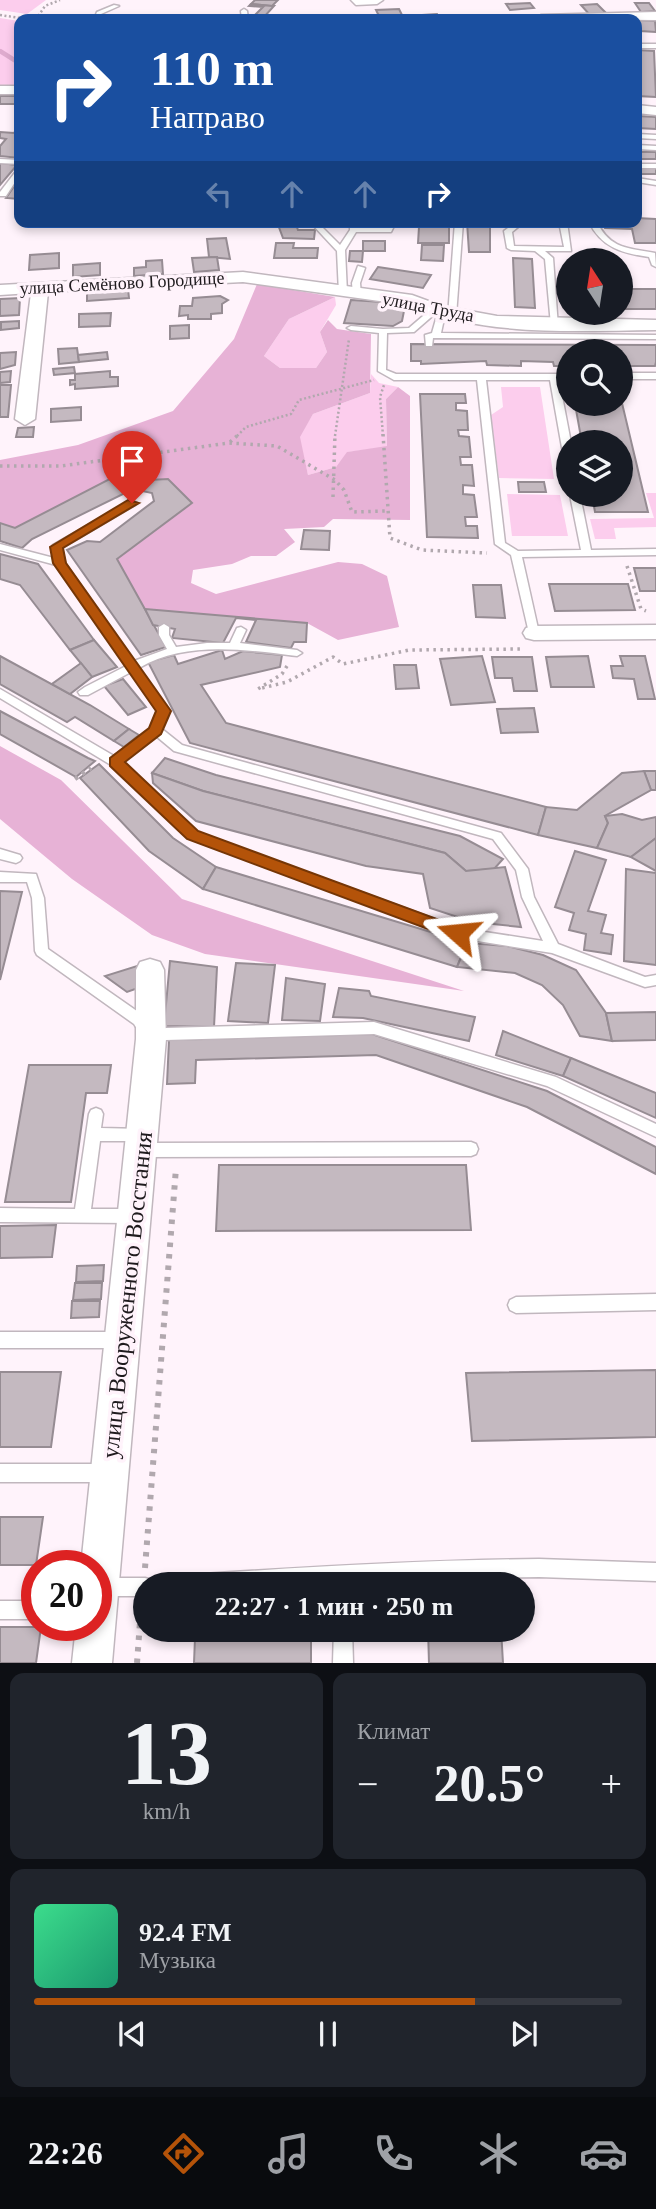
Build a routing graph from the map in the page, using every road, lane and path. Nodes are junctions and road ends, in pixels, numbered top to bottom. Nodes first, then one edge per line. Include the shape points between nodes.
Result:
1 (60, 0) edge
2 (377, 0) edge
3 (356, 1) edge
4 (116, 6) dead end
5 (565, 13) edge
6 (40, 14) edge
7 (99, 14) edge
8 (595, 14) edge
9 (14, 178) edge
10 (3, 194) dead end
11 (319, 228) edge
12 (353, 228) edge
13 (371, 228) edge
14 (389, 228) edge
15 (458, 228) edge
16 (512, 228) edge
17 (563, 228) edge
18 (595, 228) edge
19 (538, 249) junction
20 (341, 250) junction
21 (656, 265) edge
22 (361, 268) dead end
23 (243, 277) joint
24 (40, 287) junction
25 (0, 290) edge
26 (350, 294) junction
27 (442, 314) junction
28 (656, 325) edge
29 (351, 328) joint
30 (383, 331) junction
31 (436, 335) junction
32 (556, 335) junction
33 (656, 337) edge
34 (429, 344) dead end
35 (633, 376) edge
36 (656, 376) edge
37 (394, 377) junction
38 (481, 377) junction
39 (554, 378) joint
40 (341, 387) junction
41 (25, 419) dead end
42 (564, 430) edge
43 (229, 443) junction
44 (0, 466) edge
45 (335, 480) junction
46 (333, 497) dead end
47 (132, 503) dead end
48 (577, 507) edge
49 (386, 511) junction
50 (0, 547) edge
51 (586, 552) junction
52 (622, 552) junction
53 (656, 552) edge
54 (516, 554) junction
55 (60, 563) junction
56 (656, 614) edge
57 (164, 627) dead end
58 (241, 630) dead end
59 (656, 632) edge
60 (534, 633) junction
61 (233, 648) junction
62 (172, 649) junction
63 (297, 653) joint
64 (132, 664) junction
65 (84, 692) dead end
66 (0, 693) edge
67 (156, 730) junction
68 (115, 762) junction
69 (0, 854) edge
70 (16, 858) dead end
71 (0, 877) edge
72 (553, 948) junction
73 (150, 970) dead end
74 (656, 980) edge
75 (152, 1039) junction
76 (96, 1114) dead end
77 (656, 1131) edge
78 (94, 1134) junction
79 (142, 1142) junction
80 (471, 1149) dead end
81 (177, 1150) junction
82 (0, 1215) edge
83 (82, 1216) junction
84 (134, 1216) junction
85 (656, 1302) edge
86 (516, 1305) dead end
87 (0, 1340) edge
88 (121, 1340) junction
89 (0, 1473) edge
90 (110, 1473) junction
91 (102, 1550) edge
92 (145, 1572) edge
93 (499, 1572) edge
94 (656, 1572) edge
95 (133, 1591) edge
96 (112, 1600) edge
97 (0, 1610) edge
98 (21, 1610) edge
99 (94, 1641) edge
100 (139, 1642) edge
101 (343, 1642) edge
102 (92, 1663) edge
103 (137, 1663) edge
104 (343, 1663) edge

1 - 6 path via 45,6
2 - 3 street
4 - 7 lane
5 - 8 street
9 - 10 lane
11 - 20 lane
12 - 20 lane
13 - 14 lane
15 - 27 lane
16 - 19 lane via 508,231 511,248
17 - 19 lane via 568,249
18 - 21 lane via 598,236 616,249 652,255
19 - 32 lane via 549,258
20 - 26 lane
22 - 26 lane
23 - 24 street, улица Семёново Городище
23 - 26 street, улица Труда
24 - 25 street, улица Семёново Городище
24 - 41 street
26 - 27 street, улица Труда via 412,300
27 - 30 lane via 411,330
27 - 31 lane
27 - 32 street, улица Труда
28 - 32 street, улица Труда
29 - 30 lane
29 - 40 path
30 - 37 lane via 382,371
31 - 32 lane via 493,340
31 - 34 lane via 429,335
32 - 33 lane via 623,341
35 - 36 lane
37 - 38 lane
37 - 40 path
37 - 49 path via 382,387 380,397
38 - 39 lane
38 - 54 lane via 500,544
39 - 42 lane
40 - 43 path via 299,400 291,414 246,427
40 - 45 path via 334,441
43 - 44 path via 61,466
43 - 45 path via 277,446
45 - 46 path
45 - 49 path via 352,512
47 - 55 lane via 57,547
48 - 51 lane
49 - 54 path via 390,538 422,550
50 - 55 lane
51 - 52 lane
51 - 54 lane
52 - 53 lane
52 - 56 path via 641,609
54 - 60 lane
55 - 64 lane
57 - 62 lane
58 - 61 lane
59 - 60 street
60 - 63 path via 523,649 430,648 359,656 343,664 333,657 302,675 258,689 302,658
61 - 62 lane
61 - 63 lane
62 - 64 lane
64 - 65 lane
64 - 67 lane via 163,711
66 - 68 lane
67 - 68 lane
67 - 72 lane via 178,748 497,836 522,869 528,897
68 - 72 lane via 192,835 458,933
69 - 70 lane
71 - 75 lane via 32,877 42,951 139,1020
72 - 74 lane via 645,982
73 - 75 street, улица Вооруженного Восстания
75 - 77 lane via 166,1034 374,1028 551,1081
75 - 79 street, улица Вооруженного Восстания
76 - 78 lane
78 - 79 lane
78 - 83 lane
79 - 81 lane
79 - 84 street, улица Вооруженного Восстания
80 - 81 lane
81 - 92 path
82 - 83 lane
83 - 84 lane
84 - 88 street, улица Вооруженного Восстания
85 - 86 lane
87 - 88 lane
88 - 90 street, улица Вооруженного Восстания
89 - 90 lane
90 - 91 street, улица Вооруженного Восстания
93 - 94 lane via 603,1568
95 - 96 lane
97 - 98 lane
99 - 102 street
100 - 103 path
101 - 104 lane

